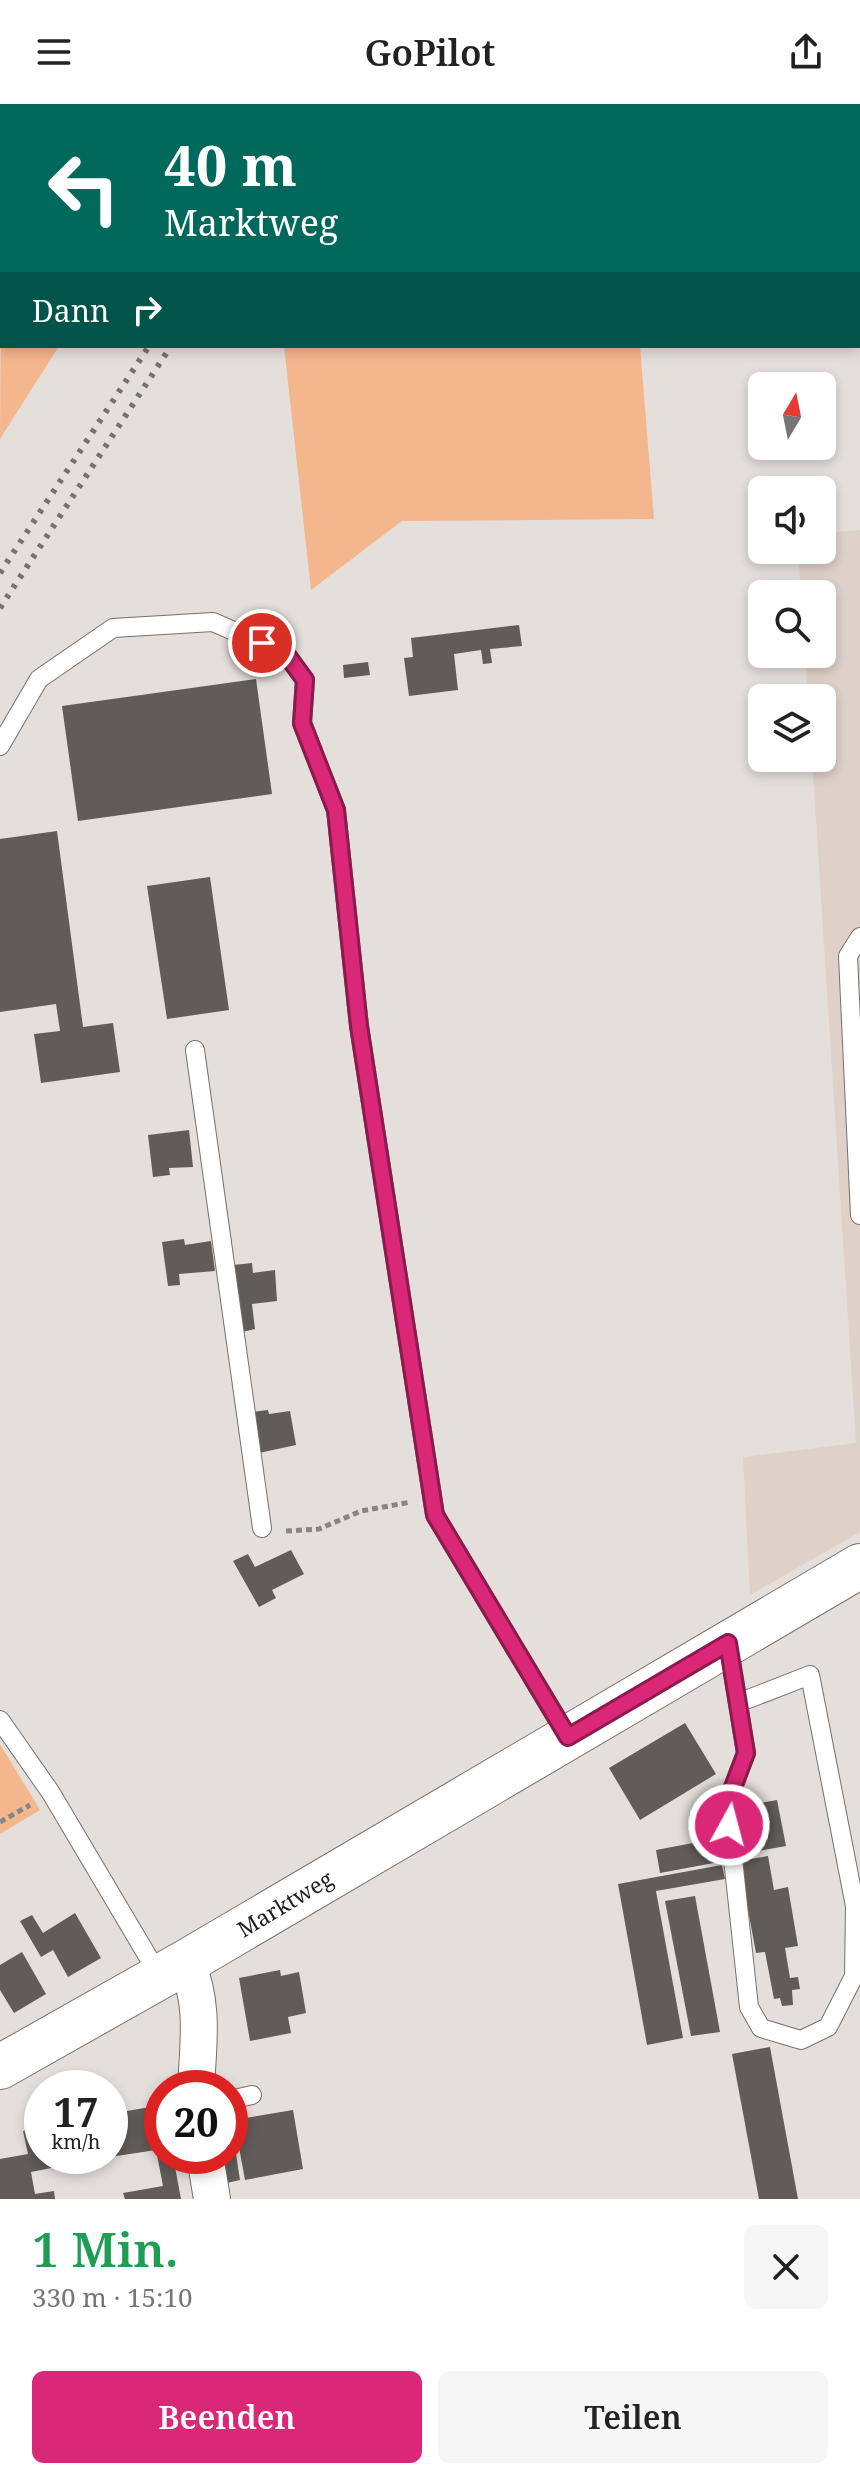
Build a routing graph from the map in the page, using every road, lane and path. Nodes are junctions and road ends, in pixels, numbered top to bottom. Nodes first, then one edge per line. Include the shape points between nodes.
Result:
1 (0, 746) edge
2 (860, 937) edge
3 (195, 1050) dead end
4 (860, 1215) edge
5 (432, 1499) junction
6 (262, 1528) joint
7 (860, 1566) edge
8 (728, 1643) junction
9 (738, 1703) junction
10 (0, 1720) edge
11 (568, 1737) junction
12 (51, 1793) junction
13 (0, 1822) edge
14 (173, 1970) junction
15 (0, 2067) edge
16 (197, 2070) edge
17 (252, 2095) dead end
18 (248, 2096) edge
19 (208, 2174) edge
20 (212, 2199) edge

1 - 5 lane via 39,679 113,628 213,622 286,654 305,680 302,723 336,810 359,1026
2 - 4 lane via 848,956
3 - 6 lane
5 - 6 path via 361,1511 319,1529
5 - 11 lane via 435,1515
7 - 8 street, Marktweg
8 - 9 lane
8 - 11 street, Marktweg
9 - 9 lane via 746,1753 727,1803 749,2007 761,2028 801,2040 828,2027 854,1976 855,1906 810,1675
10 - 12 lane
11 - 14 street, Marktweg
12 - 13 path
12 - 14 lane
14 - 15 street, Marktweg
14 - 16 street via 196,1984 201,2016
17 - 18 lane
19 - 20 street

